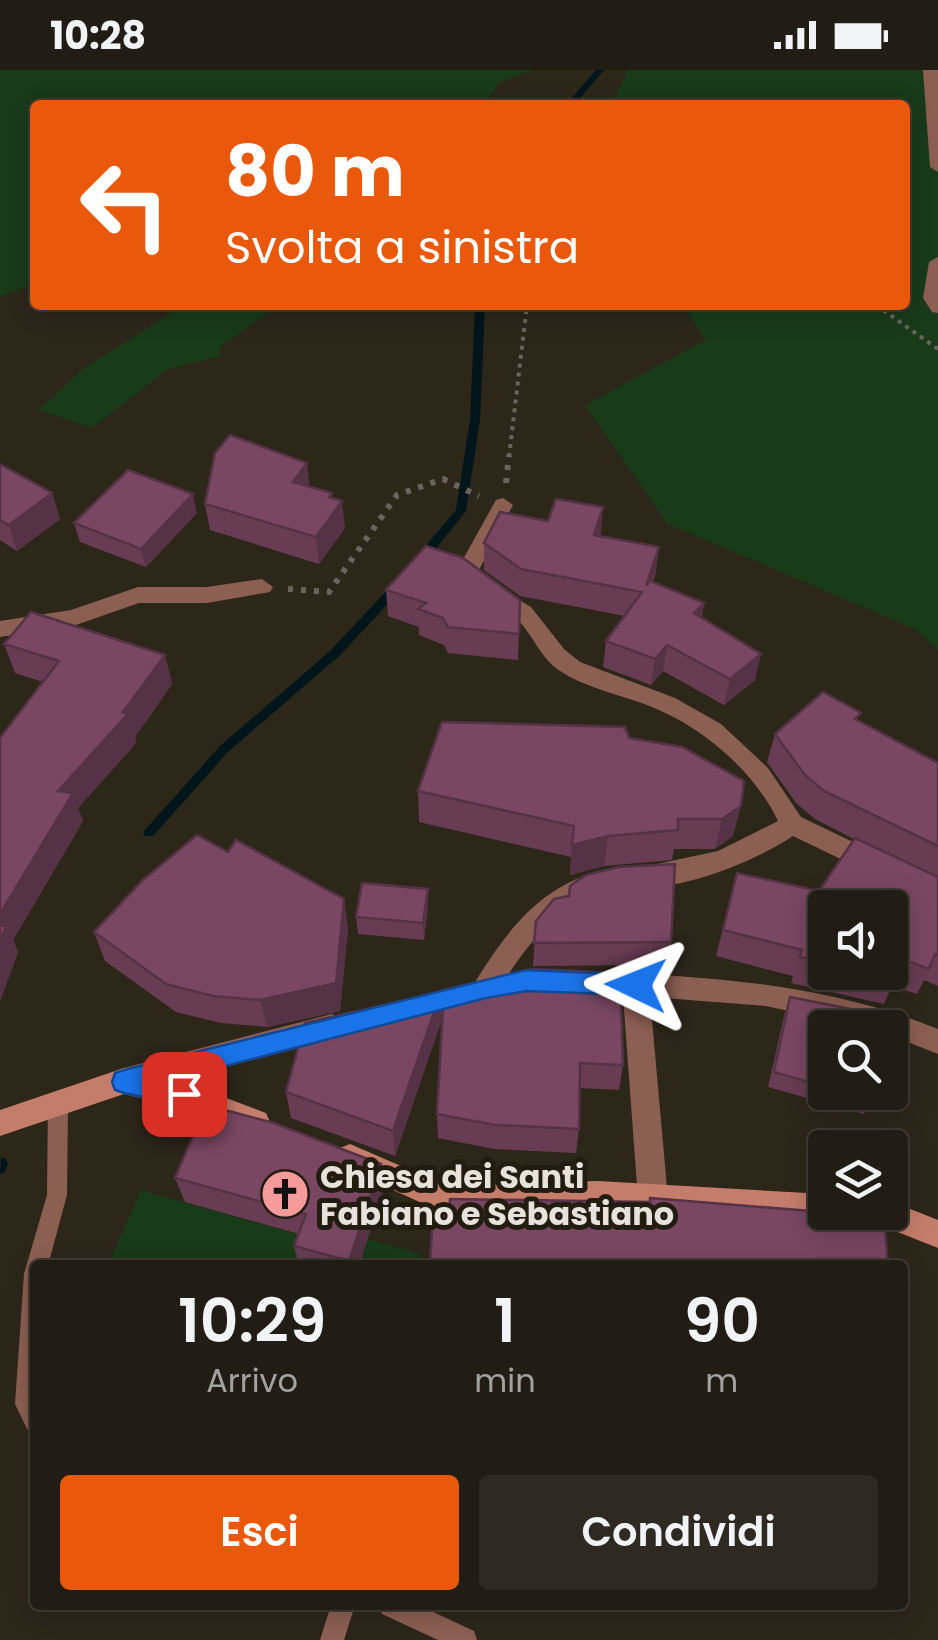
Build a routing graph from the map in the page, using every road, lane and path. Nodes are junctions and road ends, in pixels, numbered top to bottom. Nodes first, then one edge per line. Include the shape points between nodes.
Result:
1 (932, 70) edge
2 (938, 167) edge
3 (938, 262) edge
4 (938, 308) edge
5 (526, 310) edge
6 (883, 310) edge
7 (938, 348) edge
8 (496, 503) junction
9 (262, 587) joint
10 (0, 628) edge
11 (792, 824) junction
12 (938, 895) edge
13 (526, 981) edge
14 (562, 982) edge
15 (636, 985) junction
16 (353, 1021) edge
17 (938, 1042) edge
18 (124, 1082) junction
19 (58, 1103) junction
20 (0, 1123) edge
21 (276, 1129) edge
22 (332, 1150) edge
23 (652, 1199) junction
24 (808, 1207) edge
25 (908, 1222) edge
26 (938, 1234) edge
27 (39, 1260) edge
28 (30, 1346) edge
29 (30, 1412) edge
30 (341, 1610) edge
31 (401, 1610) edge
32 (332, 1640) edge
33 (465, 1640) edge

1 - 2 street
3 - 4 street via 932,298
5 - 8 path
6 - 7 path
8 - 9 path via 442,479 397,496 329,592
8 - 11 street via 468,570 475,584 516,606 568,667 681,710 724,742 784,804
9 - 10 street via 138,595 74,618
11 - 12 street
11 - 13 street via 768,842 693,871 594,881 560,895 477,990
14 - 15 street
15 - 17 street via 755,990 888,1019
15 - 23 street
16 - 18 street
18 - 19 street
18 - 21 street via 184,1094
19 - 20 street
19 - 27 lane via 58,1196
22 - 23 street via 444,1199
23 - 24 street
25 - 26 street
28 - 29 lane
30 - 32 lane
31 - 33 lane

